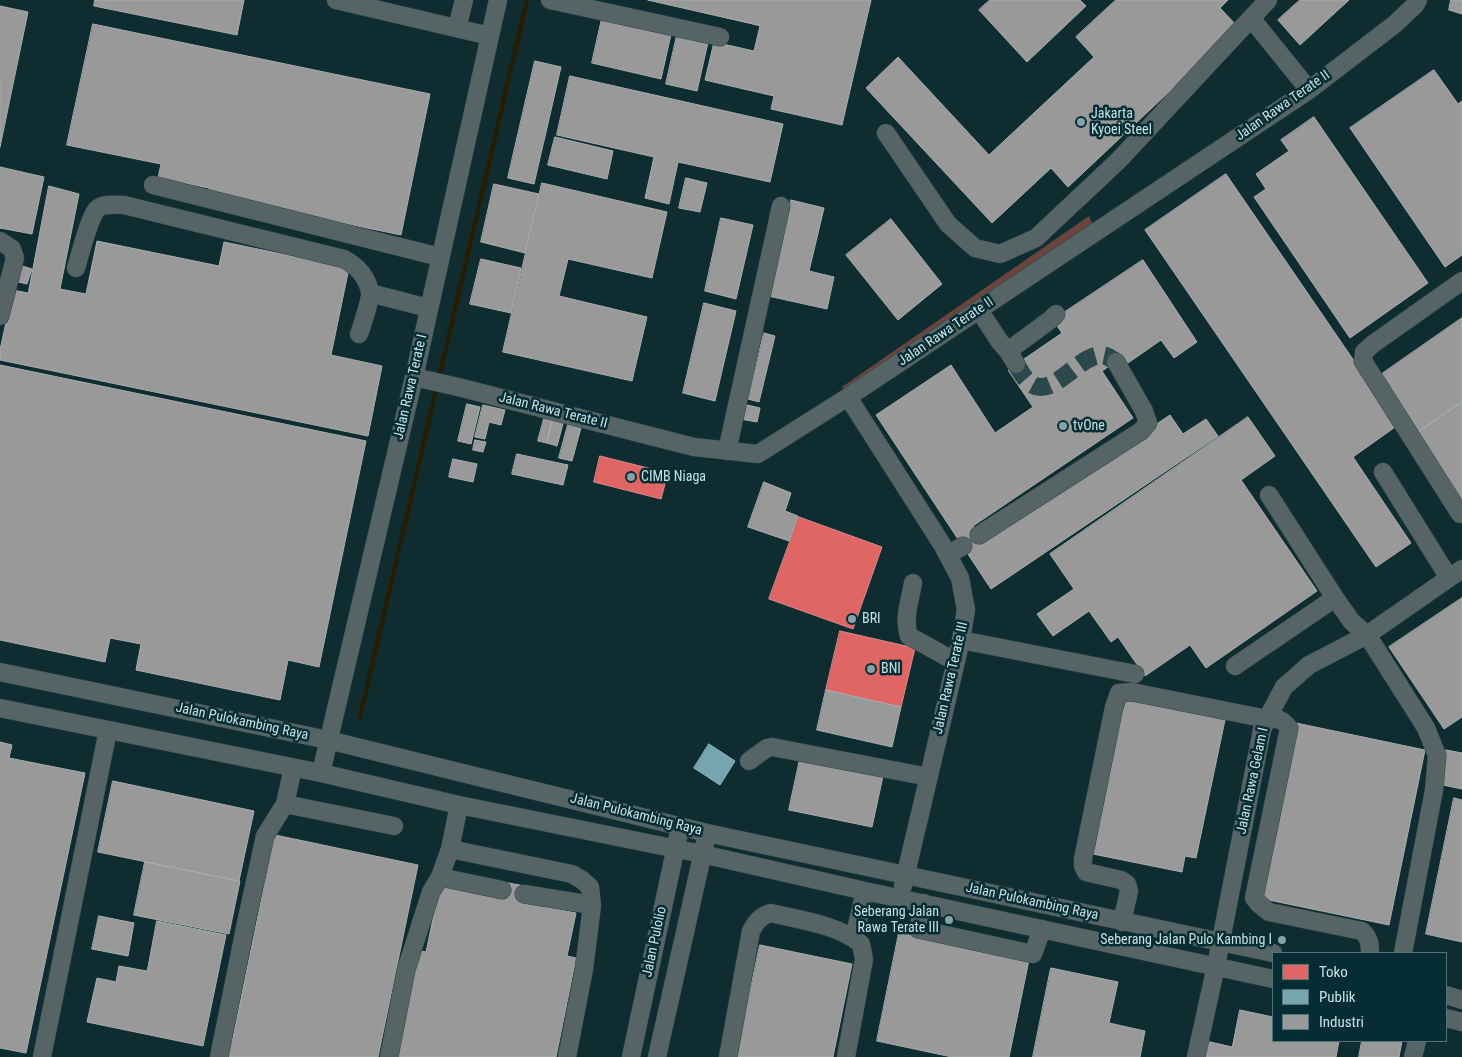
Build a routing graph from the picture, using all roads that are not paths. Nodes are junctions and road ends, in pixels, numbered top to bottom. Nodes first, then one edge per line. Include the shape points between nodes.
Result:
1 (336, 0) edge
2 (464, 0) edge
3 (498, 0) edge
4 (550, 0) edge
5 (1268, 0) edge
6 (1418, 0) edge
7 (400, 7) edge
8 (1251, 18) junction
9 (457, 28) junction
10 (490, 36) junction
11 (720, 37) dead end
12 (1308, 90) junction
13 (886, 133) dead end
14 (153, 185) dead end
15 (781, 206) dead end
16 (0, 241) edge
17 (440, 257) junction
18 (76, 268) dead end
19 (6, 269) edge
20 (1462, 281) edge
21 (370, 293) junction
22 (428, 308) junction
23 (1, 309) edge
24 (979, 310) junction
25 (1056, 314) dead end
26 (360, 334) dead end
27 (1116, 362) dead end
28 (421, 379) junction
29 (848, 397) junction
30 (727, 452) junction
31 (1383, 472) dead end
32 (1270, 495) dead end
33 (1460, 514) dead end
34 (979, 535) dead end
35 (963, 546) dead end
36 (948, 556) junction
37 (1458, 573) edge
38 (913, 583) dead end
39 (1335, 598) junction
40 (1367, 635) junction
41 (961, 640) junction
42 (956, 662) junction
43 (1234, 666) dead end
44 (0, 672) edge
45 (1135, 674) dead end
46 (0, 708) edge
47 (1266, 719) junction
48 (108, 730) junction
49 (328, 740) junction
50 (749, 761) dead end
51 (293, 768) junction
52 (321, 773) junction
53 (929, 777) junction
54 (285, 804) junction
55 (459, 805) junction
56 (394, 826) dead end
57 (680, 826) junction
58 (707, 833) junction
59 (450, 849) junction
60 (675, 849) junction
61 (702, 854) junction
62 (905, 875) junction
63 (440, 877) junction
64 (502, 890) dead end
65 (864, 892) junction
66 (524, 894) dead end
67 (900, 898) junction
68 (924, 903) junction
69 (592, 905) junction
70 (1122, 922) junction
71 (1042, 929) junction
72 (854, 938) junction
73 (1221, 942) junction
74 (1370, 952) edge
75 (1403, 952) edge
76 (1272, 953) edge
77 (1216, 966) junction
78 (1272, 979) edge
79 (1447, 995) edge
80 (1462, 1000) edge
81 (1447, 1018) edge
82 (1462, 1022) edge
83 (1417, 1042) edge
84 (42, 1057) edge
85 (219, 1057) edge
86 (389, 1057) edge
87 (567, 1057) edge
88 (631, 1057) edge
89 (658, 1057) edge
90 (728, 1057) edge
91 (846, 1057) edge
92 (1196, 1057) edge
93 (1413, 1057) edge

1 - 7 street
2 - 9 street
3 - 10 street, Jalan Rawa Terate I
4 - 11 street
5 - 8 street
6 - 12 street, Jalan Rawa Terate II via 1395,24
7 - 9 street
8 - 12 street
8 - 13 street via 1119,160 1036,238 1000,254 975,248 948,224
9 - 10 street
10 - 17 street, Jalan Rawa Terate I
12 - 24 street, Jalan Rawa Terate II
14 - 17 street
15 - 30 street
16 - 19 street via 12,249 15,258
17 - 22 street, Jalan Rawa Terate I
18 - 21 street via 98,209 109,204 124,205 344,258 362,273
19 - 23 street
20 - 33 street via 1373,344 1364,352 1363,361
21 - 22 street
21 - 26 street
22 - 28 street, Jalan Rawa Terate I
24 - 25 street via 1012,358
24 - 29 street, Jalan Rawa Terate II
27 - 34 street via 1148,423
28 - 30 street, Jalan Rawa Terate II via 694,447
28 - 49 street, Jalan Rawa Terate I
29 - 30 street, Jalan Rawa Terate II via 758,454
29 - 36 street, Jalan Rawa Terate III
31 - 37 street
32 - 39 street
35 - 36 street
36 - 41 street, Jalan Rawa Terate III via 964,592 966,610
37 - 40 street, Jalan Rawa Gelam I
38 - 42 street via 907,618 908,636
39 - 40 street via 1352,622
39 - 43 street
40 - 47 street, Jalan Rawa Gelam I via 1309,665 1284,687
40 - 75 street via 1426,728 1437,754 1434,790
41 - 42 street, Jalan Rawa Terate III
41 - 45 street
42 - 53 street, Jalan Rawa Terate III
44 - 49 street, Jalan Pulokambing Raya
46 - 48 street, Jalan Pulokambing Raya
47 - 70 street via 1132,692 1120,693 1114,707 1083,866 1086,872 1127,884 1129,891
47 - 73 street, Jalan Rawa Gelam I
47 - 74 street via 1282,720 1289,728 1254,898 1269,912 1362,931 1370,942
48 - 51 street, Jalan Pulokambing Raya
48 - 84 street
49 - 52 street, Jalan Rawa Terate I
49 - 57 street, Jalan Pulokambing Raya
50 - 53 street via 772,747
51 - 52 street, Jalan Pulokambing Raya
51 - 54 street
52 - 55 street, Jalan Pulokambing Raya
53 - 62 street, Jalan Rawa Terate III
54 - 56 street
54 - 85 street via 265,836
55 - 59 street
55 - 60 street, Jalan Pulokambing Raya
57 - 58 street, Jalan Pulokambing Raya
57 - 60 street, Jalan Pulolio
58 - 61 street, Jalan Pulolio
58 - 62 street, Jalan Pulokambing Raya
59 - 63 street
59 - 69 street via 572,874 590,887
60 - 61 street, Jalan Pulokambing Raya
60 - 88 street, Jalan Pulolio
61 - 65 street, Jalan Pulokambing Raya
61 - 89 street, Jalan Pulolio
62 - 67 street, Jalan Rawa Terate III
62 - 70 street, Jalan Pulokambing Raya
63 - 64 street
63 - 86 street via 430,892 406,970
65 - 67 street, Jalan Pulokambing Raya
65 - 72 street
66 - 69 street
67 - 68 street, Jalan Pulokambing Raya
68 - 71 street, Jalan Pulokambing Raya
68 - 71 street via 918,929 1033,954
69 - 87 street
70 - 73 street, Jalan Pulokambing Raya
71 - 77 street, Jalan Pulokambing Raya
72 - 90 street via 838,930 771,913 757,920 751,931
72 - 91 street via 862,944 864,959
73 - 76 street, Jalan Pulokambing Raya
73 - 77 street, Jalan Rawa Gelam I
77 - 78 street, Jalan Pulokambing Raya
77 - 92 street, Jalan Rawa Gelam I
79 - 80 street
81 - 82 street
83 - 93 street

